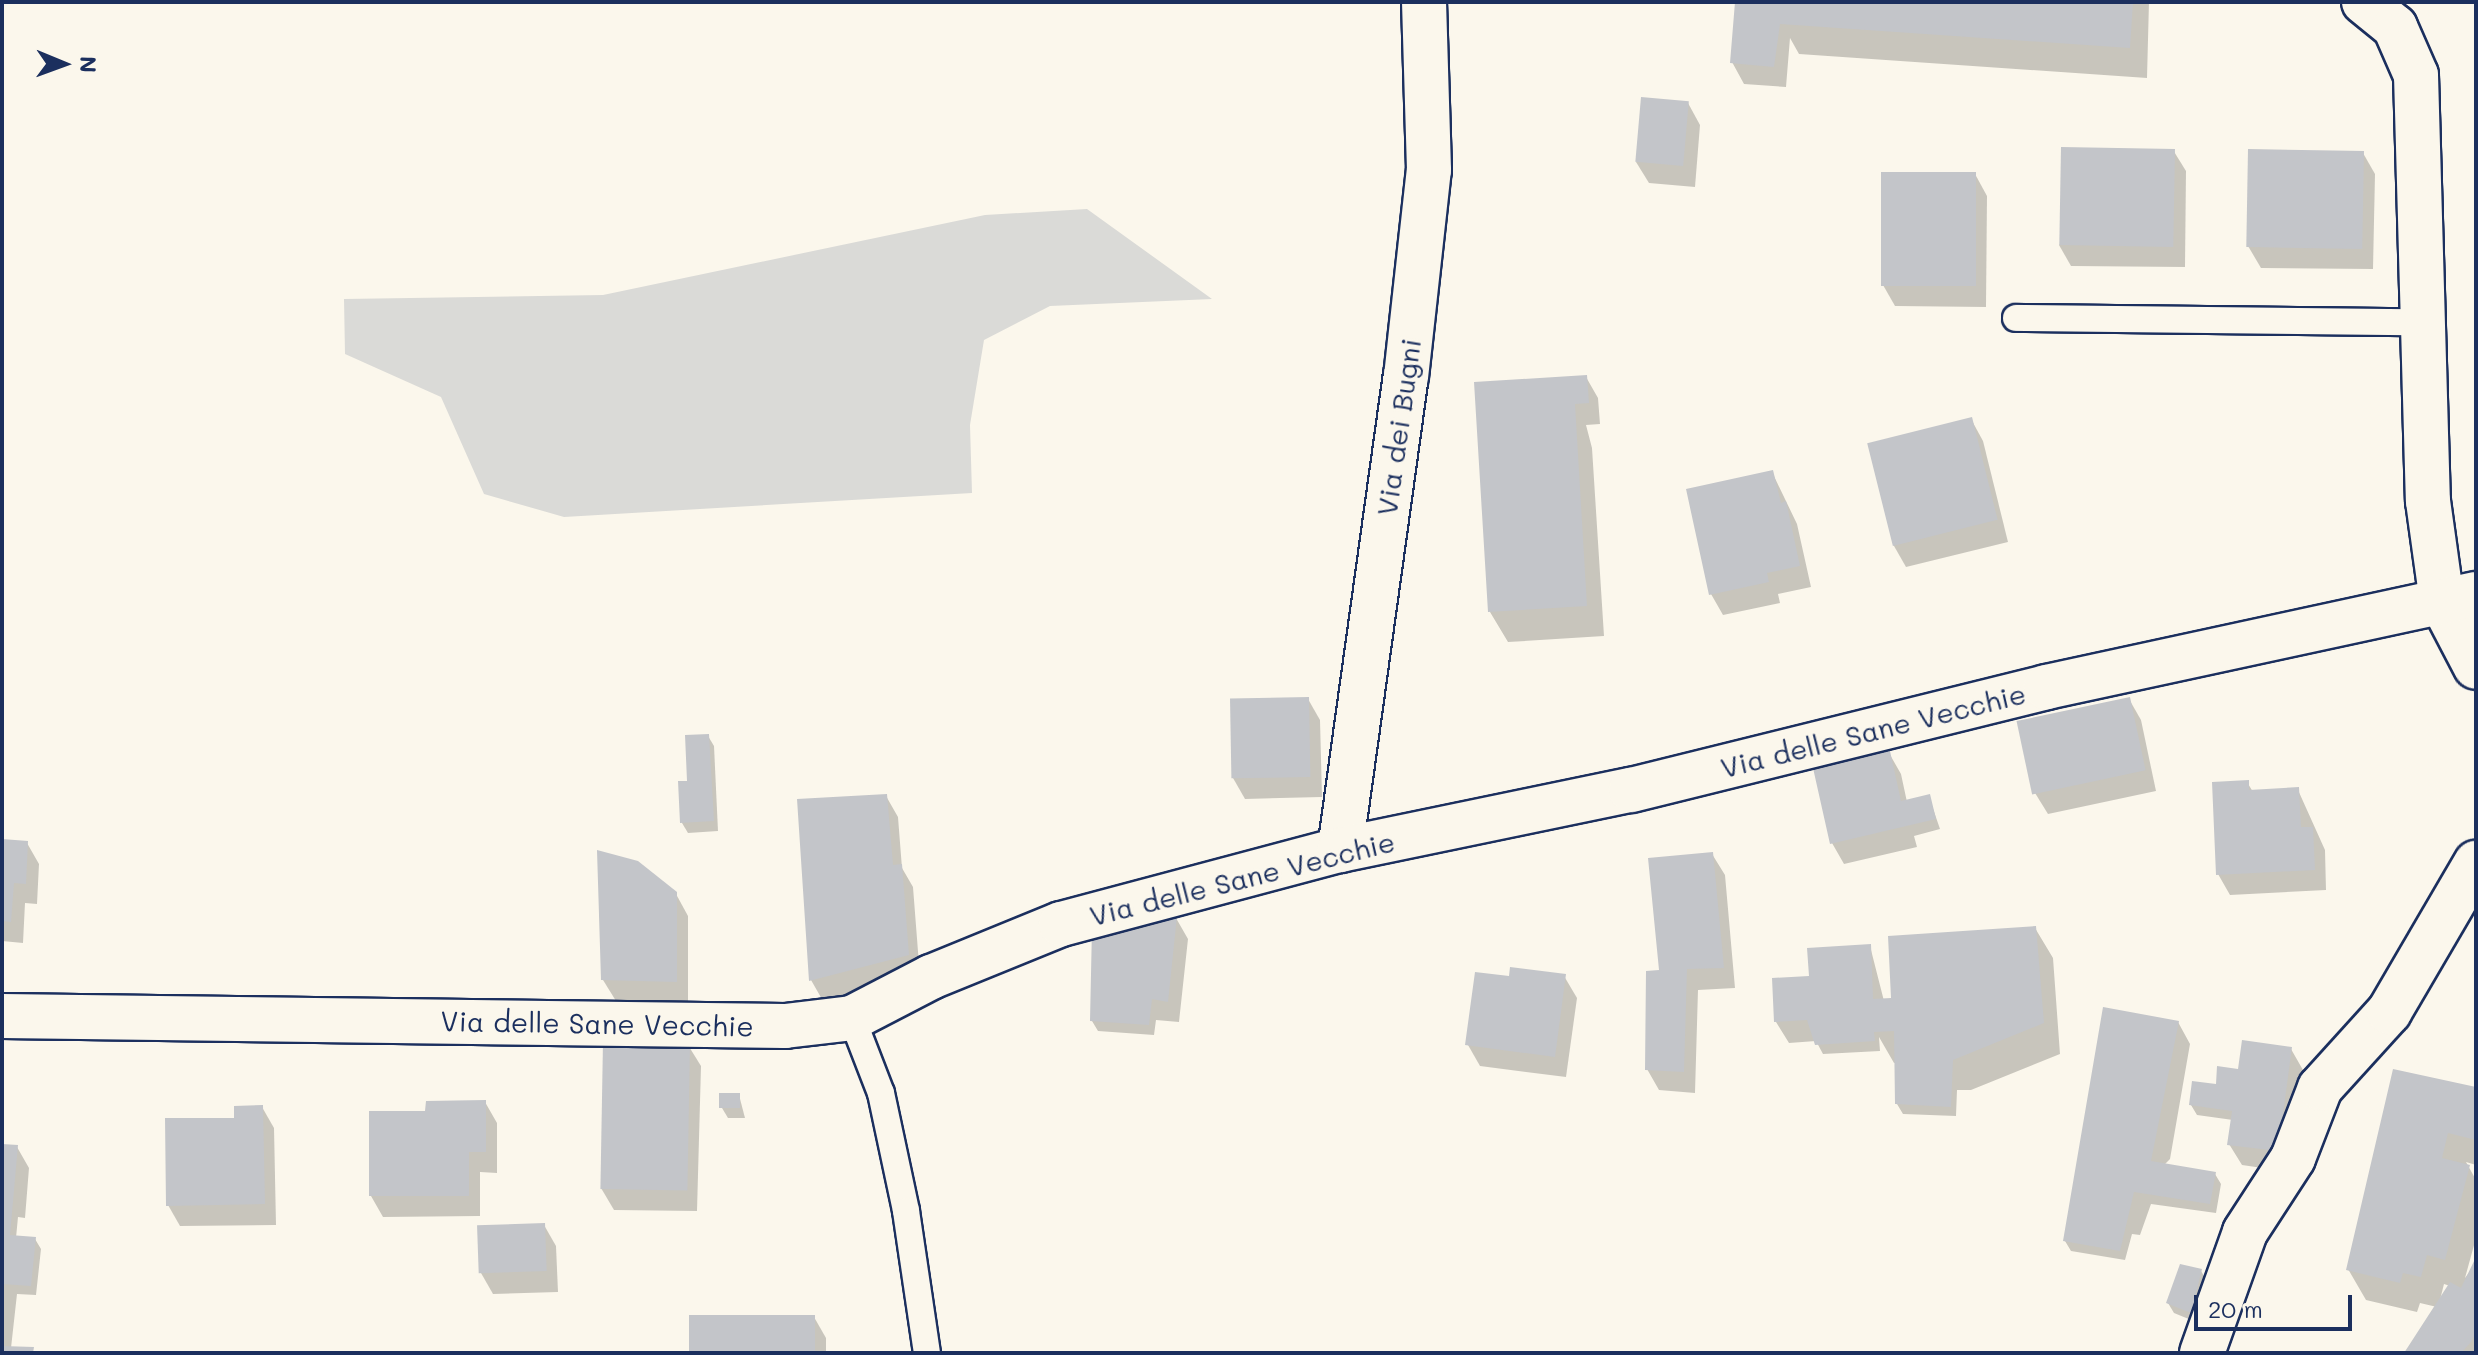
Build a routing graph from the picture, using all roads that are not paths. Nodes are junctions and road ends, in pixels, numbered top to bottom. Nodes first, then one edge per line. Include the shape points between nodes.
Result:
1 (1424, 2) edge
2 (2364, 2) edge
3 (2016, 318) dead end
4 (2421, 322) junction
5 (2459, 598) edge
6 (2476, 667) edge
7 (1340, 850) junction
8 (2476, 863) edge
9 (2, 1016) edge
10 (852, 1018) junction
11 (927, 1353) edge
12 (2202, 1353) edge

1 - 7 street, Via dei Bugni via 1429,170 1406,377
2 - 4 street via 2395,27 2416,75
3 - 4 lane
4 - 5 street via 2428,501
5 - 6 street
5 - 7 street, Via delle Sane Vecchie via 2046,687 1631,790
7 - 10 street, Via delle Sane Vecchie via 1061,924 931,977
8 - 12 street via 2389,1012 2320,1088 2293,1158 2245,1232
9 - 10 street, Via delle Sane Vecchie via 785,1026
10 - 11 lane via 881,1093

